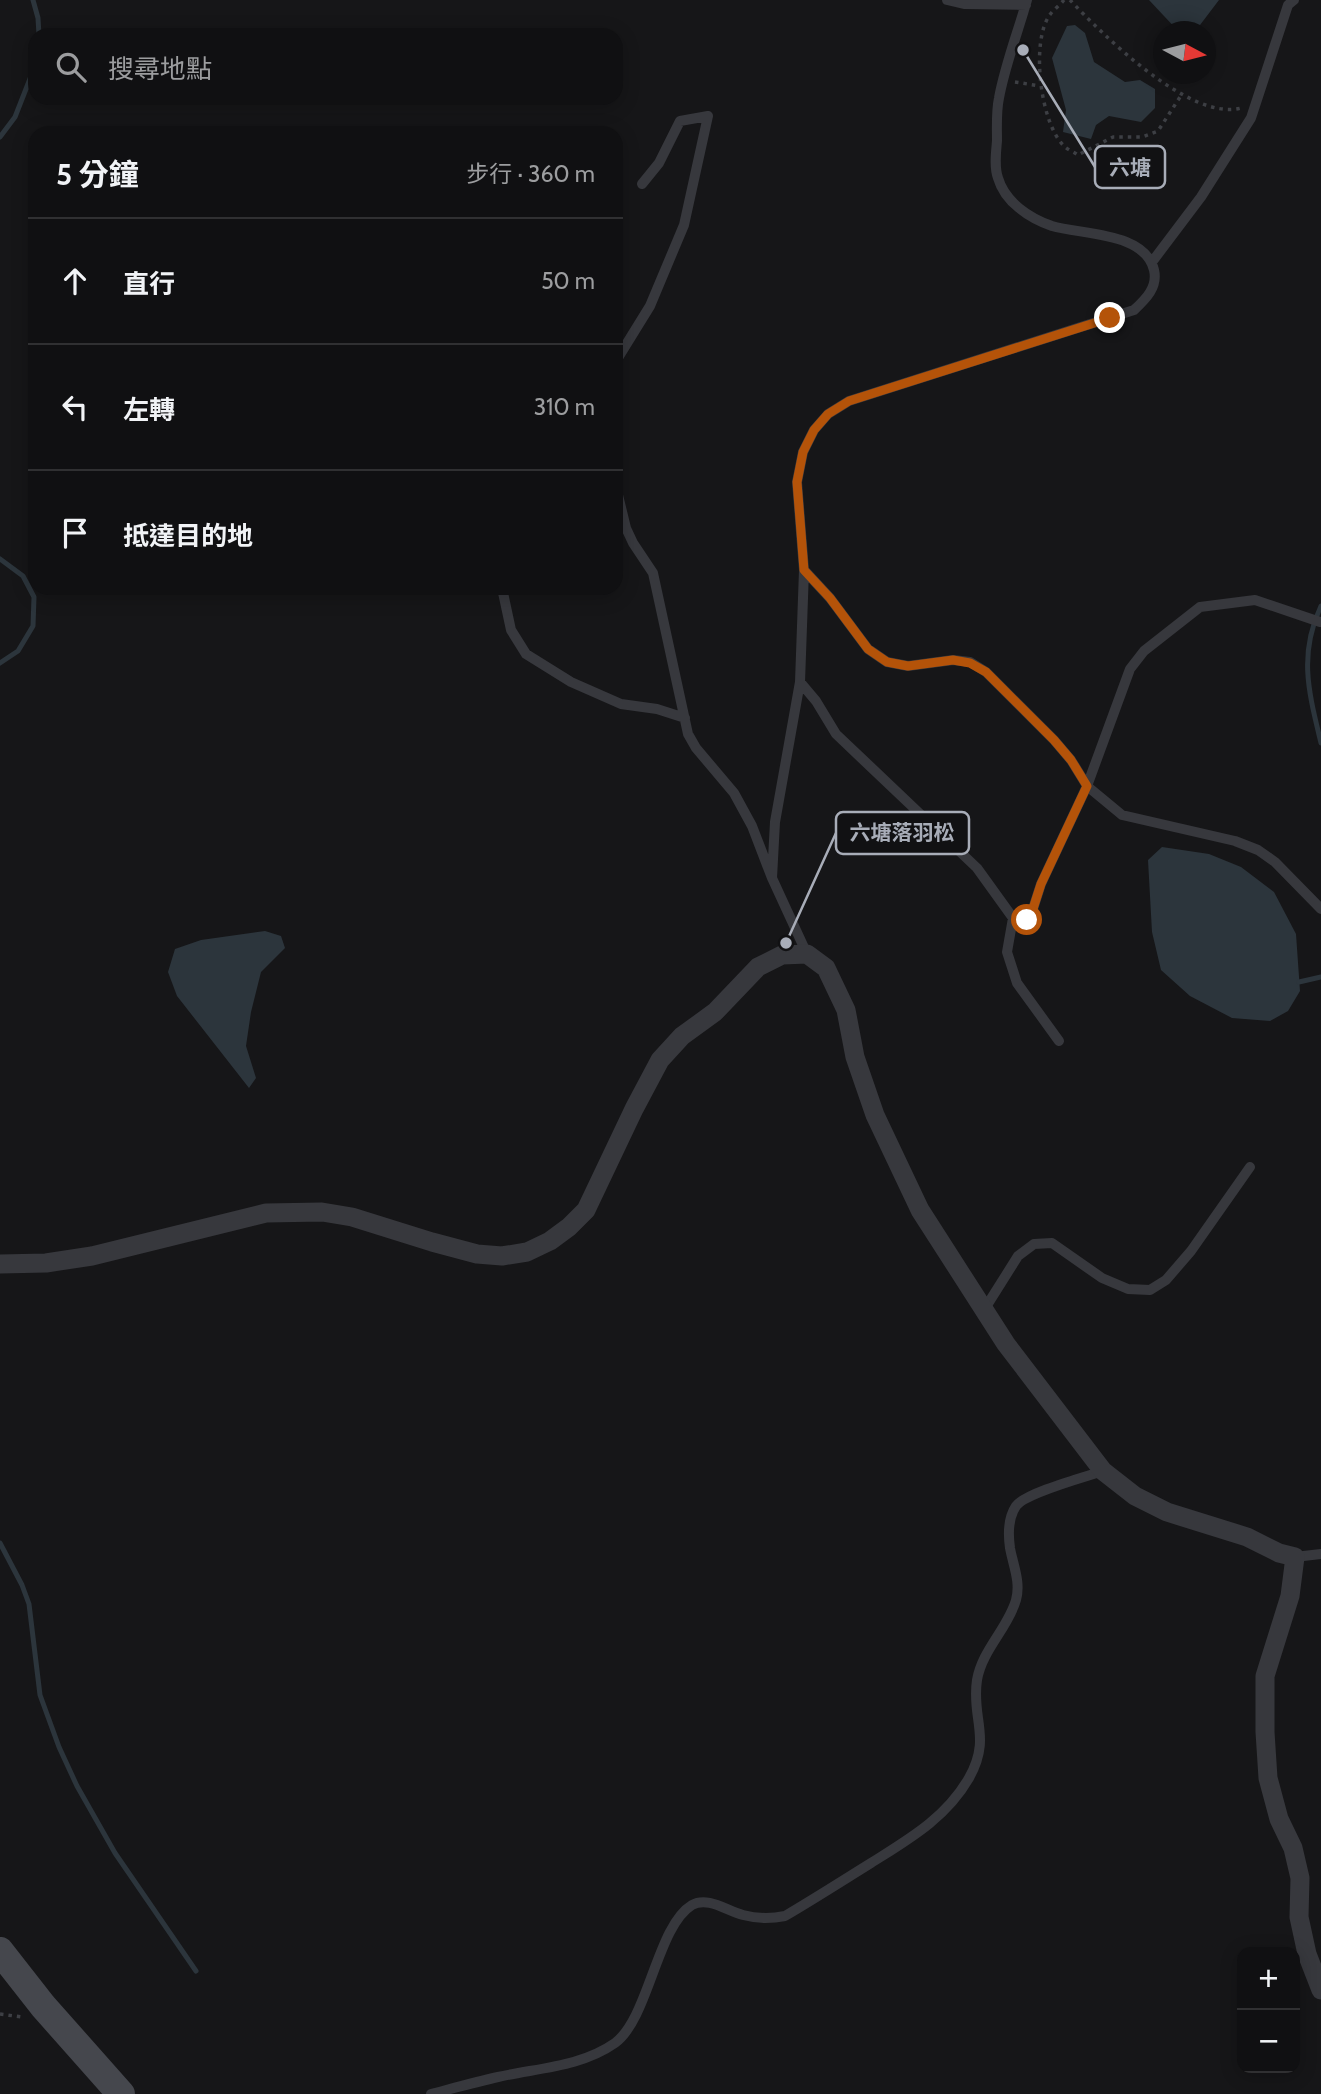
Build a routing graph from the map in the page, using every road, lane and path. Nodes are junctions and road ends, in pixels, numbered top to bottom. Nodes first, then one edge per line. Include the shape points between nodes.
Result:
1 (947, 0) edge
2 (1065, 0) edge
3 (1070, 0) edge
4 (1294, 0) edge
5 (1026, 3) edge
6 (1003, 80) junction
7 (1040, 86) junction
8 (1182, 94) junction
9 (1260, 95) junction
10 (642, 184) dead end
11 (1152, 262) junction
12 (623, 350) edge
13 (623, 513) edge
14 (804, 570) junction
15 (503, 595) edge
16 (1320, 622) edge
17 (800, 682) junction
18 (685, 718) junction
19 (1087, 786) junction
20 (772, 878) junction
21 (1321, 908) edge
22 (1013, 918) junction
23 (807, 954) junction
24 (1059, 1041) dead end
25 (1250, 1167) dead end
26 (0, 1264) edge
27 (984, 1310) junction
28 (1103, 1471) junction
29 (1321, 1554) edge
30 (1295, 1557) junction
31 (0, 1951) edge
32 (1321, 1990) edge
33 (121, 2094) edge
34 (431, 2094) edge

1 - 5 lane
2 - 7 path via 1048,16 1039,51
3 - 8 path via 1128,57
4 - 9 lane via 1287,5
5 - 6 lane
6 - 7 path
6 - 11 lane via 996,155 998,177 1008,198 1025,214 1052,226 1127,242 1145,251
7 - 8 path via 1051,125 1064,146 1079,155 1113,137 1158,131
8 - 9 path via 1213,107 1238,110
9 - 11 lane via 1251,118 1201,197
10 - 12 lane via 659,163 680,121 708,116 684,225 650,306
11 - 14 lane via 1156,279 1148,297 1134,310 849,401 828,414 803,452 797,482
13 - 18 lane via 629,536 653,573
14 - 17 lane
14 - 19 lane via 868,649 887,662 908,666 953,660 986,672 1054,740
15 - 18 lane via 510,630 526,654 611,701
16 - 19 lane via 1255,600 1200,607 1144,651 1130,669
17 - 20 lane via 775,822
17 - 22 lane via 836,734 978,868
18 - 20 lane via 696,748 723,777 752,826
19 - 21 lane via 1122,815 1258,850
19 - 22 lane via 1031,915 1027,920
20 - 23 lane
22 - 24 lane via 1007,952 1017,983
23 - 26 street via 782,955 758,967 715,1012 682,1036 660,1060 644,1088 586,1210 550,1241 527,1252 477,1254 352,1217 292,1212 266,1213 92,1256
23 - 27 street via 826,968 846,1010 855,1057 875,1115 920,1210
25 - 27 lane via 1191,1251 1166,1280 1150,1290 1128,1289 1102,1278 1052,1243 1034,1244 1018,1256
27 - 28 street via 1039,1391
28 - 30 street via 1135,1496 1167,1512
28 - 34 lane via 1028,1496 1016,1505 1010,1522 1010,1547 1018,1594 977,1679 979,1760 943,1813 922,1831 785,1916 767,1919 705,1902 695,1904 671,1932 634,2016 616,2042 558,2066
29 - 30 lane
30 - 32 street via 1290,1596 1265,1676 1265,1732 1268,1778 1293,1848 1300,1878 1299,1917
31 - 33 street

